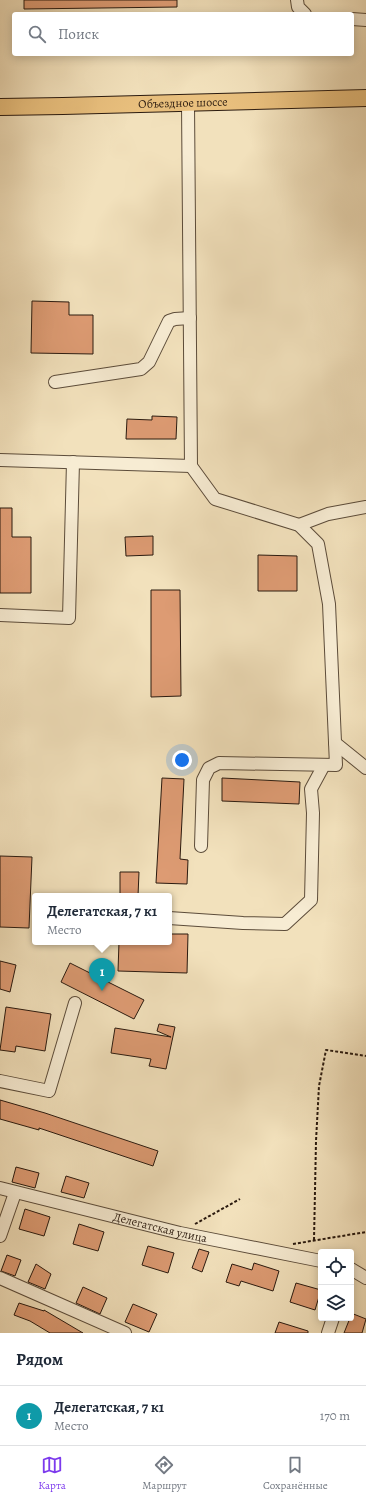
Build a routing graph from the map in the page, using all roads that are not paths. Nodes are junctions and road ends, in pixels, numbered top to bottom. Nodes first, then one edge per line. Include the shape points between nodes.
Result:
1 (297, 0) edge
2 (303, 12) edge
3 (354, 19) edge
4 (366, 20) edge
5 (366, 98) edge
6 (188, 104) junction
7 (0, 107) edge
8 (190, 318) junction
9 (55, 382) dead end
10 (0, 460) edge
11 (74, 462) junction
12 (191, 466) junction
13 (366, 507) edge
14 (299, 525) junction
15 (0, 615) edge
16 (335, 743) junction
17 (324, 764) junction
18 (366, 768) edge
19 (201, 846) dead end
20 (172, 918) edge
21 (75, 1003) dead end
22 (0, 1081) edge
23 (0, 1188) edge
24 (15, 1193) junction
25 (0, 1236) edge
26 (318, 1260) edge
27 (354, 1271) edge
28 (0, 1278) edge
29 (366, 1278) edge
30 (332, 1321) edge
31 (125, 1333) edge
32 (328, 1333) edge

1 - 2 street via 298,7
3 - 4 street
5 - 6 main road, Объездное шоссе
6 - 7 main road, Объездное шоссе
6 - 8 street
8 - 9 street via 169,321 149,362 141,370
8 - 12 street
10 - 11 street
11 - 12 street
11 - 15 street via 68,618
12 - 14 street via 215,499
13 - 14 street via 328,514
14 - 16 street via 318,544 329,604
16 - 17 street via 336,765
16 - 18 street
17 - 19 street via 219,763 209,768 203,780
17 - 20 street via 311,789 311,900 285,924
21 - 22 street via 49,1091
23 - 24 street, Делегатская улица
24 - 25 street
24 - 26 street, Делегатская улица via 180,1233
27 - 29 street
28 - 31 street
30 - 32 street

